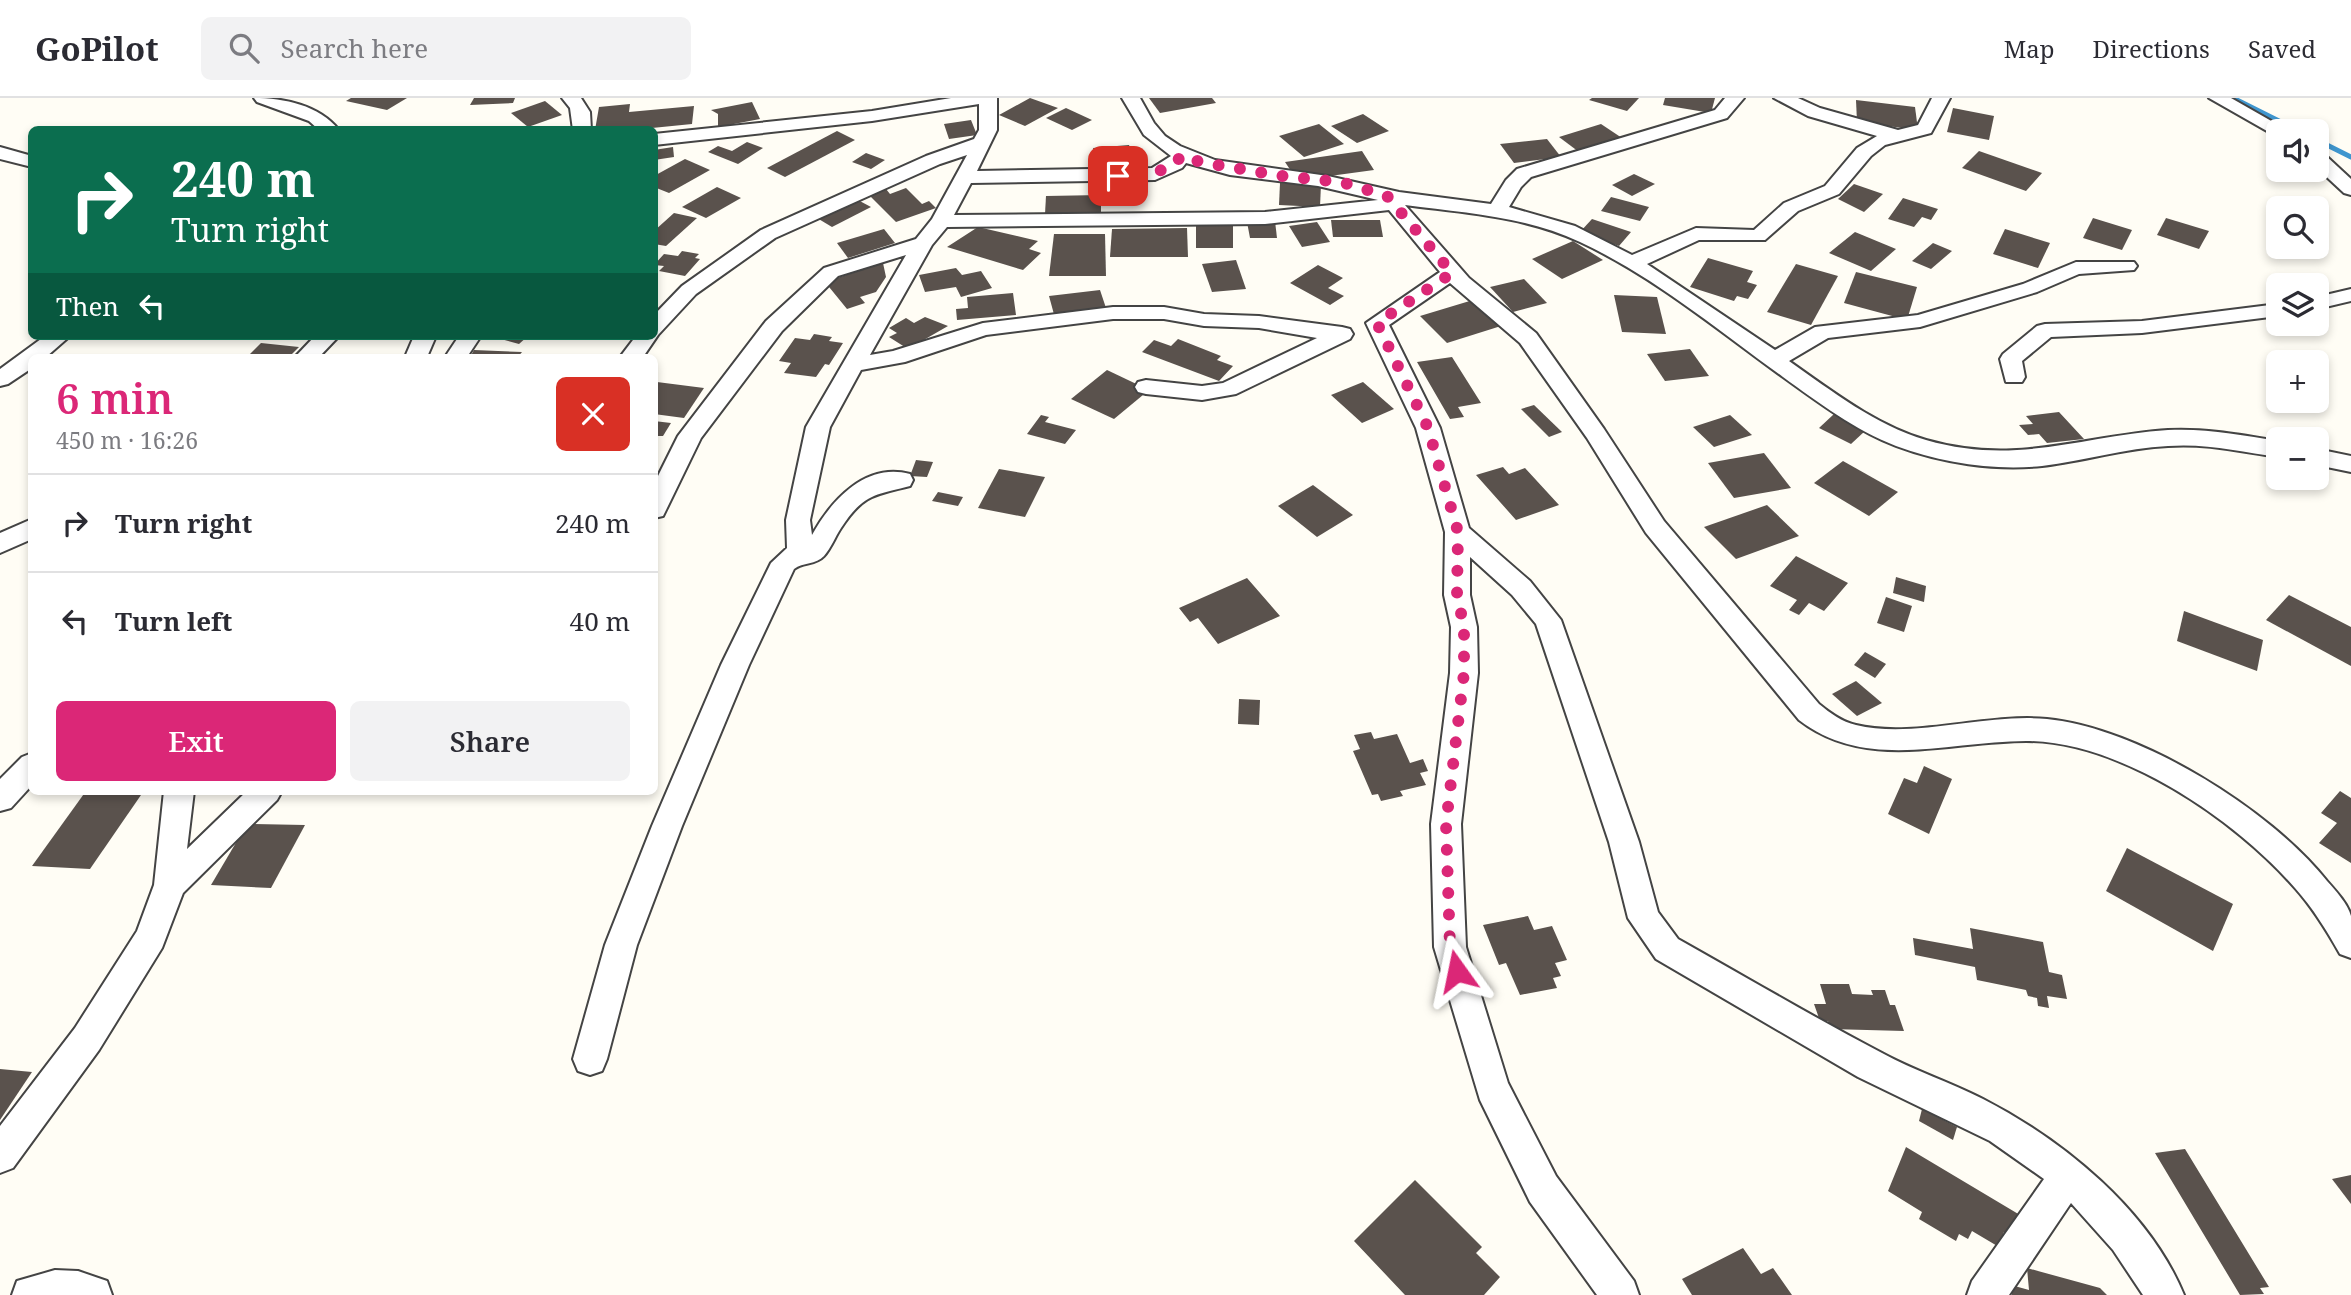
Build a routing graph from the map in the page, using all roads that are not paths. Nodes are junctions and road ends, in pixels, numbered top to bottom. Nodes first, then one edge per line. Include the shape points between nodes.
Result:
1 (263, 98) edge
2 (571, 98) edge
3 (986, 98) edge
4 (1131, 98) edge
5 (1735, 98) edge
6 (1783, 98) edge
7 (1941, 98) edge
8 (2218, 98) edge
9 (2266, 124) edge
10 (325, 126) edge
11 (582, 126) edge
12 (1898, 136) junction
13 (658, 140) edge
14 (982, 143) junction
15 (0, 153) edge
16 (1182, 155) junction
17 (28, 161) edge
18 (2329, 169) edge
19 (964, 177) junction
20 (2351, 190) edge
21 (1390, 200) junction
22 (1497, 211) junction
23 (941, 221) junction
24 (923, 243) junction
25 (1630, 263) junction
26 (2127, 266) dead end
27 (1452, 273) junction
28 (2351, 295) edge
29 (2329, 300) edge
30 (2266, 312) edge
31 (1377, 323) junction
32 (658, 325) edge
33 (1340, 335) junction
34 (54, 340) edge
35 (324, 340) edge
36 (646, 340) edge
37 (36, 354) edge
38 (309, 354) edge
39 (634, 354) edge
40 (28, 360) edge
41 (1774, 360) junction
42 (853, 365) junction
43 (2014, 377) dead end
44 (0, 379) edge
45 (1146, 387) dead end
46 (2266, 447) edge
47 (2329, 459) edge
48 (2351, 464) edge
49 (901, 480) dead end
50 (658, 502) edge
51 (28, 530) edge
52 (1458, 532) junction
53 (0, 544) edge
54 (800, 551) junction
55 (28, 769) edge
56 (178, 795) edge
57 (263, 795) edge
58 (0, 799) edge
59 (170, 885) junction
60 (2351, 944) edge
61 (590, 1059) dead end
62 (0, 1155) edge
63 (2068, 1175) junction
64 (31, 1295) edge
65 (93, 1295) edge
66 (1620, 1295) edge
67 (1986, 1295) edge
68 (2165, 1295) edge

1 - 10 street via 315,117
2 - 11 street via 578,103
3 - 13 street via 872,116
3 - 14 street via 988,130
4 - 16 street via 1158,139
5 - 22 street via 1721,114 1524,173
6 - 12 street via 1825,116
7 - 12 street via 1925,129
8 - 9 street
12 - 25 street via 1878,141 1832,190 1791,208 1758,236 1696,234
14 - 19 street
14 - 32 street via 933,160 768,234 689,290
15 - 17 street
16 - 19 street via 1155,174
16 - 21 street via 1282,176 1341,182
18 - 20 street
19 - 23 street
21 - 22 street
21 - 23 street via 1265,218
21 - 27 street
22 - 25 street via 1578,234
23 - 24 street
24 - 42 street
24 - 50 street via 831,272 774,326 690,436
25 - 41 street
26 - 41 street via 2076,268 2030,288 1920,321 1823,332
27 - 31 street
27 - 60 street via 1472,295 1528,338 1655,527 1770,669 1828,727 1864,738 2046,730 2080,734 2125,750 2192,787 2260,834 2305,877
28 - 29 street
30 - 43 street via 2142,327 2045,331 2011,359
31 - 33 street
31 - 52 street via 1428,428
33 - 42 street via 1259,322 1113,313 983,328 907,354
33 - 45 street via 1228,389 1202,393
34 - 37 street
35 - 38 street
36 - 39 street
40 - 44 street
41 - 46 street via 1874,426 1923,446 1972,455 2024,459 2198,437
42 - 54 street via 818,427 798,520
47 - 48 street
49 - 54 street via 872,484 854,495 816,550 803,555
51 - 53 street
52 - 63 street via 1548,620 1624,842 1644,918 1667,949 1873,1067 2028,1143
52 - 66 street via 1457,595 1464,627 1464,673 1446,824 1450,947 1492,1088 1543,1189
54 - 61 street via 784,562 667,826 621,945
55 - 58 street
56 - 59 street
57 - 59 street
59 - 62 street via 151,938 87,1039
63 - 67 street
63 - 68 street via 2104,1210 2145,1261
64 - 65 street via 53,1288

